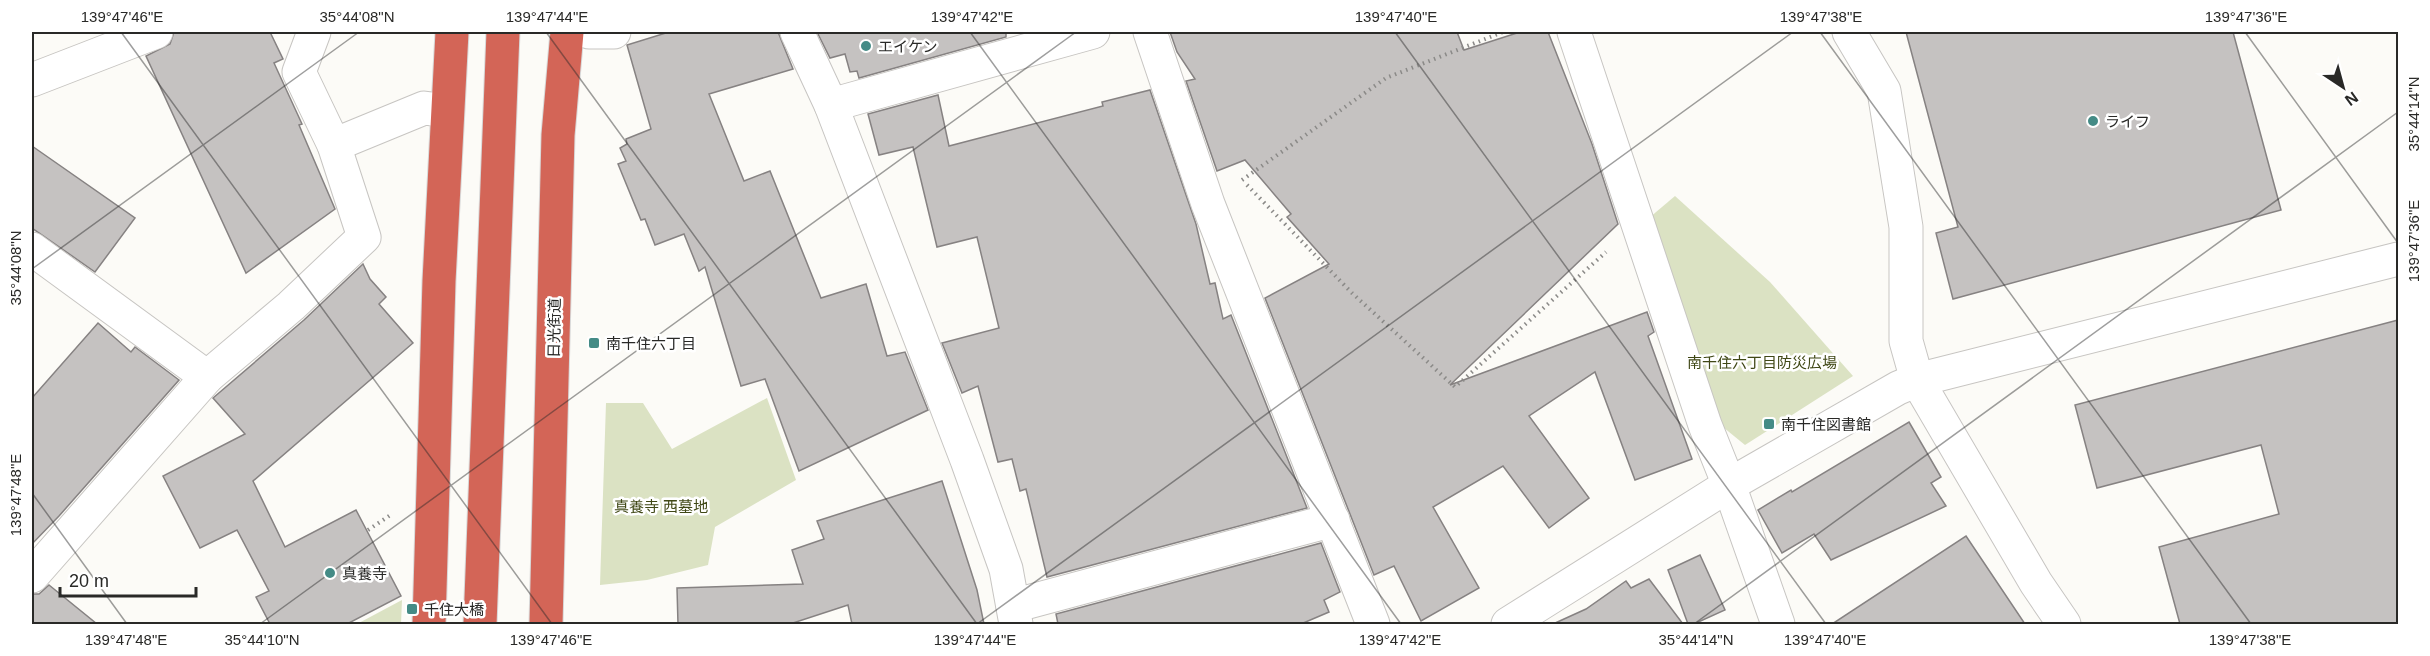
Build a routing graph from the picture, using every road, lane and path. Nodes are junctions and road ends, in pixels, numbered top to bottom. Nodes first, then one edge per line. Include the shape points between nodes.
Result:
1 (156, 32) edge
2 (314, 32) edge
3 (452, 32) edge
4 (503, 32) edge
5 (567, 32) edge
6 (589, 32) edge
7 (614, 32) edge
8 (797, 32) edge
9 (1092, 32) edge
10 (1150, 32) edge
11 (1503, 32) edge
12 (1574, 32) edge
13 (1849, 32) edge
14 (32, 81) edge
15 (831, 105) junction
16 (447, 111) junction
17 (334, 145) junction
18 (1242, 180) junction
19 (1208, 204) junction
20 (1638, 223) junction
21 (32, 249) edge
22 (2398, 259) edge
23 (207, 376) junction
24 (1917, 380) junction
25 (1730, 485) junction
26 (392, 513) dead end
27 (1333, 520) junction
28 (368, 530) dead end
29 (32, 576) edge
30 (1014, 615) edge
31 (429, 624) edge
32 (480, 624) edge
33 (546, 624) edge
34 (1373, 624) edge
35 (1508, 624) edge
36 (1778, 624) edge
37 (2064, 624) edge

1 - 14 street
2 - 17 street via 299,72
3 - 16 highway
4 - 32 highway
5 - 33 highway, 日光街道 via 558,135
6 - 7 street
8 - 15 street
9 - 15 street
10 - 19 street
11 - 18 path via 1386,78
12 - 20 street
13 - 24 street via 1884,91 1906,226 1906,341
15 - 30 street via 1006,569
16 - 17 street via 424,108
16 - 31 highway
17 - 23 street via 363,237 291,306
18 - 19 path
18 - 20 path via 1352,293 1455,387
19 - 27 street
20 - 25 street via 1705,425
21 - 23 street
22 - 24 street
23 - 29 street
24 - 25 street
24 - 37 street
25 - 35 street
25 - 36 street
26 - 28 path
27 - 30 street
27 - 34 street

